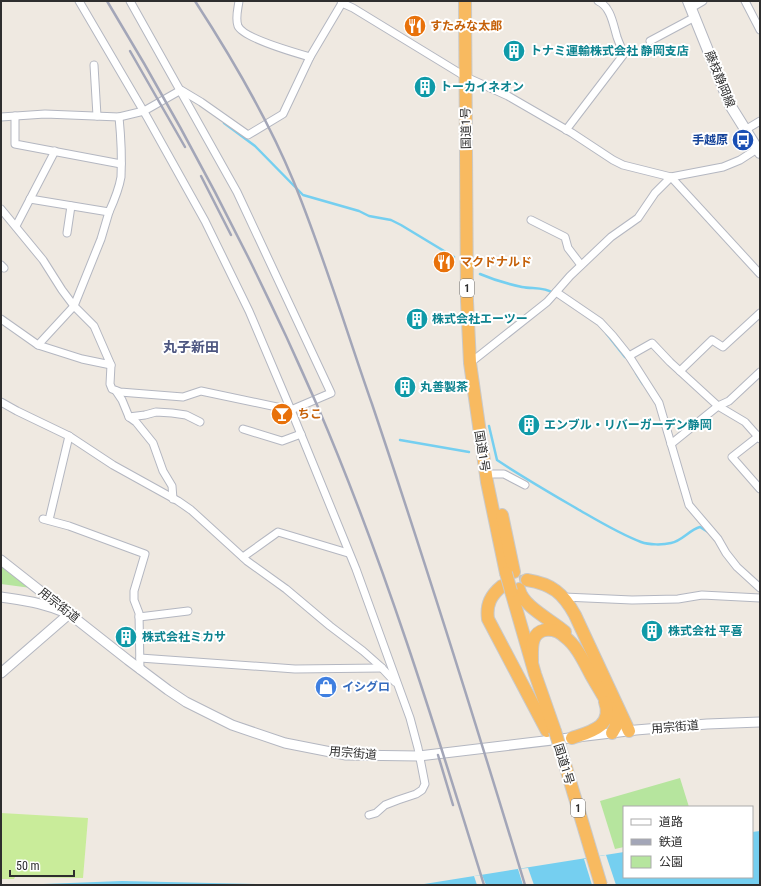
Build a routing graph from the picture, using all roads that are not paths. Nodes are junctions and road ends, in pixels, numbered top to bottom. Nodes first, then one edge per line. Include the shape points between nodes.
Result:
1 (79, 1) edge
2 (130, 1) edge
3 (240, 1) edge
4 (465, 1) edge
5 (598, 1) edge
6 (703, 1) edge
7 (745, 1) edge
8 (341, 2) edge
9 (691, 9) edge
10 (760, 30) edge
11 (650, 41) dead end
12 (310, 57) junction
13 (94, 65) dead end
14 (466, 77) junction
15 (181, 90) junction
16 (144, 111) junction
17 (15, 116) junction
18 (97, 116) junction
19 (1, 117) edge
20 (119, 117) junction
21 (760, 121) edge
22 (566, 130) junction
23 (745, 130) junction
24 (55, 151) junction
25 (759, 151) edge
26 (120, 164) junction
27 (671, 177) junction
28 (30, 199) junction
29 (71, 206) junction
30 (1, 209) edge
31 (109, 212) junction
32 (531, 220) dead end
33 (16, 226) junction
34 (67, 233) dead end
35 (581, 265) junction
36 (760, 274) edge
37 (556, 292) junction
38 (74, 306) junction
39 (760, 313) edge
40 (1, 319) edge
41 (38, 345) junction
42 (629, 356) junction
43 (470, 363) junction
44 (111, 365) junction
45 (680, 371) junction
46 (760, 372) edge
47 (116, 391) junction
48 (1, 402) edge
49 (718, 406) junction
50 (291, 410) junction
51 (129, 417) junction
52 (200, 422) dead end
53 (478, 427) junction
54 (243, 429) dead end
55 (301, 434) junction
56 (69, 436) junction
57 (759, 437) edge
58 (671, 444) junction
59 (492, 474) junction
60 (525, 485) dead end
61 (760, 489) edge
62 (173, 499) junction
63 (348, 553) junction
64 (244, 557) junction
65 (1, 560) edge
66 (510, 572) junction
67 (527, 580) tunnel mouth
68 (760, 588) edge
69 (511, 589) junction
70 (1, 597) edge
71 (564, 597) junction
72 (760, 598) edge
73 (188, 611) dead end
74 (69, 614) junction
75 (139, 617) junction
76 (580, 655) junction
77 (140, 658) junction
78 (532, 661) junction
79 (382, 668) junction
80 (140, 670) junction
81 (1, 673) edge
82 (398, 685) junction
83 (601, 692) junction
84 (760, 722) edge
85 (551, 731) junction
86 (629, 731) junction
87 (612, 733) junction
88 (572, 738) junction
89 (420, 756) junction
90 (369, 815) dead end
91 (601, 885) edge

1 - 16 street
2 - 15 street
3 - 12 street via 236,18 238,27 243,31 266,43
4 - 14 highway, 国道1号 / 1
5 - 22 street via 609,13 624,54
6 - 9 street
7 - 10 street
8 - 12 street
8 - 14 street
9 - 11 street
9 - 23 main road, 藤枝静岡線 via 730,105
12 - 15 street via 283,114 248,135
13 - 18 street
14 - 22 street via 508,96
14 - 43 highway, 国道1号 / 1
15 - 16 street
15 - 50 street via 237,192 331,393
16 - 20 street
16 - 50 street via 204,221 248,311
17 - 18 street
17 - 19 street
17 - 24 street via 15,144
18 - 20 street
20 - 26 street
21 - 23 street
22 - 27 street via 612,160
23 - 25 main road, 藤枝静岡線
24 - 26 street
24 - 28 street
25 - 27 street via 723,167
26 - 31 street via 120,178
27 - 35 street via 655,193 638,218 611,237
27 - 36 street
28 - 29 street
28 - 33 street
29 - 31 street
29 - 34 street
30 - 33 street
31 - 38 street
32 - 35 street via 565,237 568,248
33 - 38 street via 44,260
35 - 37 street
37 - 42 street via 600,322
37 - 43 street
38 - 41 street
38 - 44 street via 94,326
39 - 45 street via 723,347 712,340
40 - 41 street
41 - 44 street
42 - 45 street via 652,343
42 - 58 street via 659,403
43 - 53 highway, 国道1号 / 1
44 - 47 street via 110,384 112,390
45 - 49 street
46 - 49 street via 729,401
47 - 50 street via 183,397 201,391
47 - 51 street
48 - 56 street
49 - 57 street via 745,422
49 - 58 street
50 - 55 street
51 - 52 street via 156,412 172,413
51 - 62 street via 153,443 163,471 172,486
53 - 59 highway
53 - 66 highway, 国道1号 / 1 via 492,510
54 - 55 street via 282,441
55 - 63 street
56 - 62 street via 113,465
56 - 75 street via 46,519 145,554 134,591
57 - 61 street via 732,457
58 - 68 street via 689,505 718,539 737,567
59 - 60 street via 504,474
59 - 66 highway
62 - 64 street via 191,510
63 - 64 street via 278,532
63 - 82 street
64 - 79 street
65 - 74 street, 用宗街道
66 - 69 highway, 国道1号 / 1, bridge
67 - 71 highway via 545,584
69 - 76 highway via 566,634
69 - 78 highway, 国道1号 / 1
69 - 85 highway via 496,591 490,599 488,619
70 - 74 street via 38,602
71 - 72 street via 632,600 678,599 702,595
71 - 86 highway via 575,615
73 - 75 street
74 - 80 street, 用宗街道
74 - 81 street
75 - 77 street
76 - 78 highway via 566,638 547,630 541,631 533,641
76 - 83 highway
77 - 79 street via 295,669
77 - 80 street
78 - 85 highway, 国道1号 / 1
79 - 82 street
80 - 89 street, 用宗街道 via 200,710 232,725 285,743 346,755
82 - 89 street
83 - 87 highway via 615,718 616,726
83 - 88 highway via 607,710 605,720 595,730
84 - 86 street, 用宗街道
85 - 91 highway, 国道1号 / 1, bridge via 565,766
86 - 87 street, 用宗街道
87 - 88 street, 用宗街道
88 - 89 street, 用宗街道
89 - 90 street via 425,784 422,790

